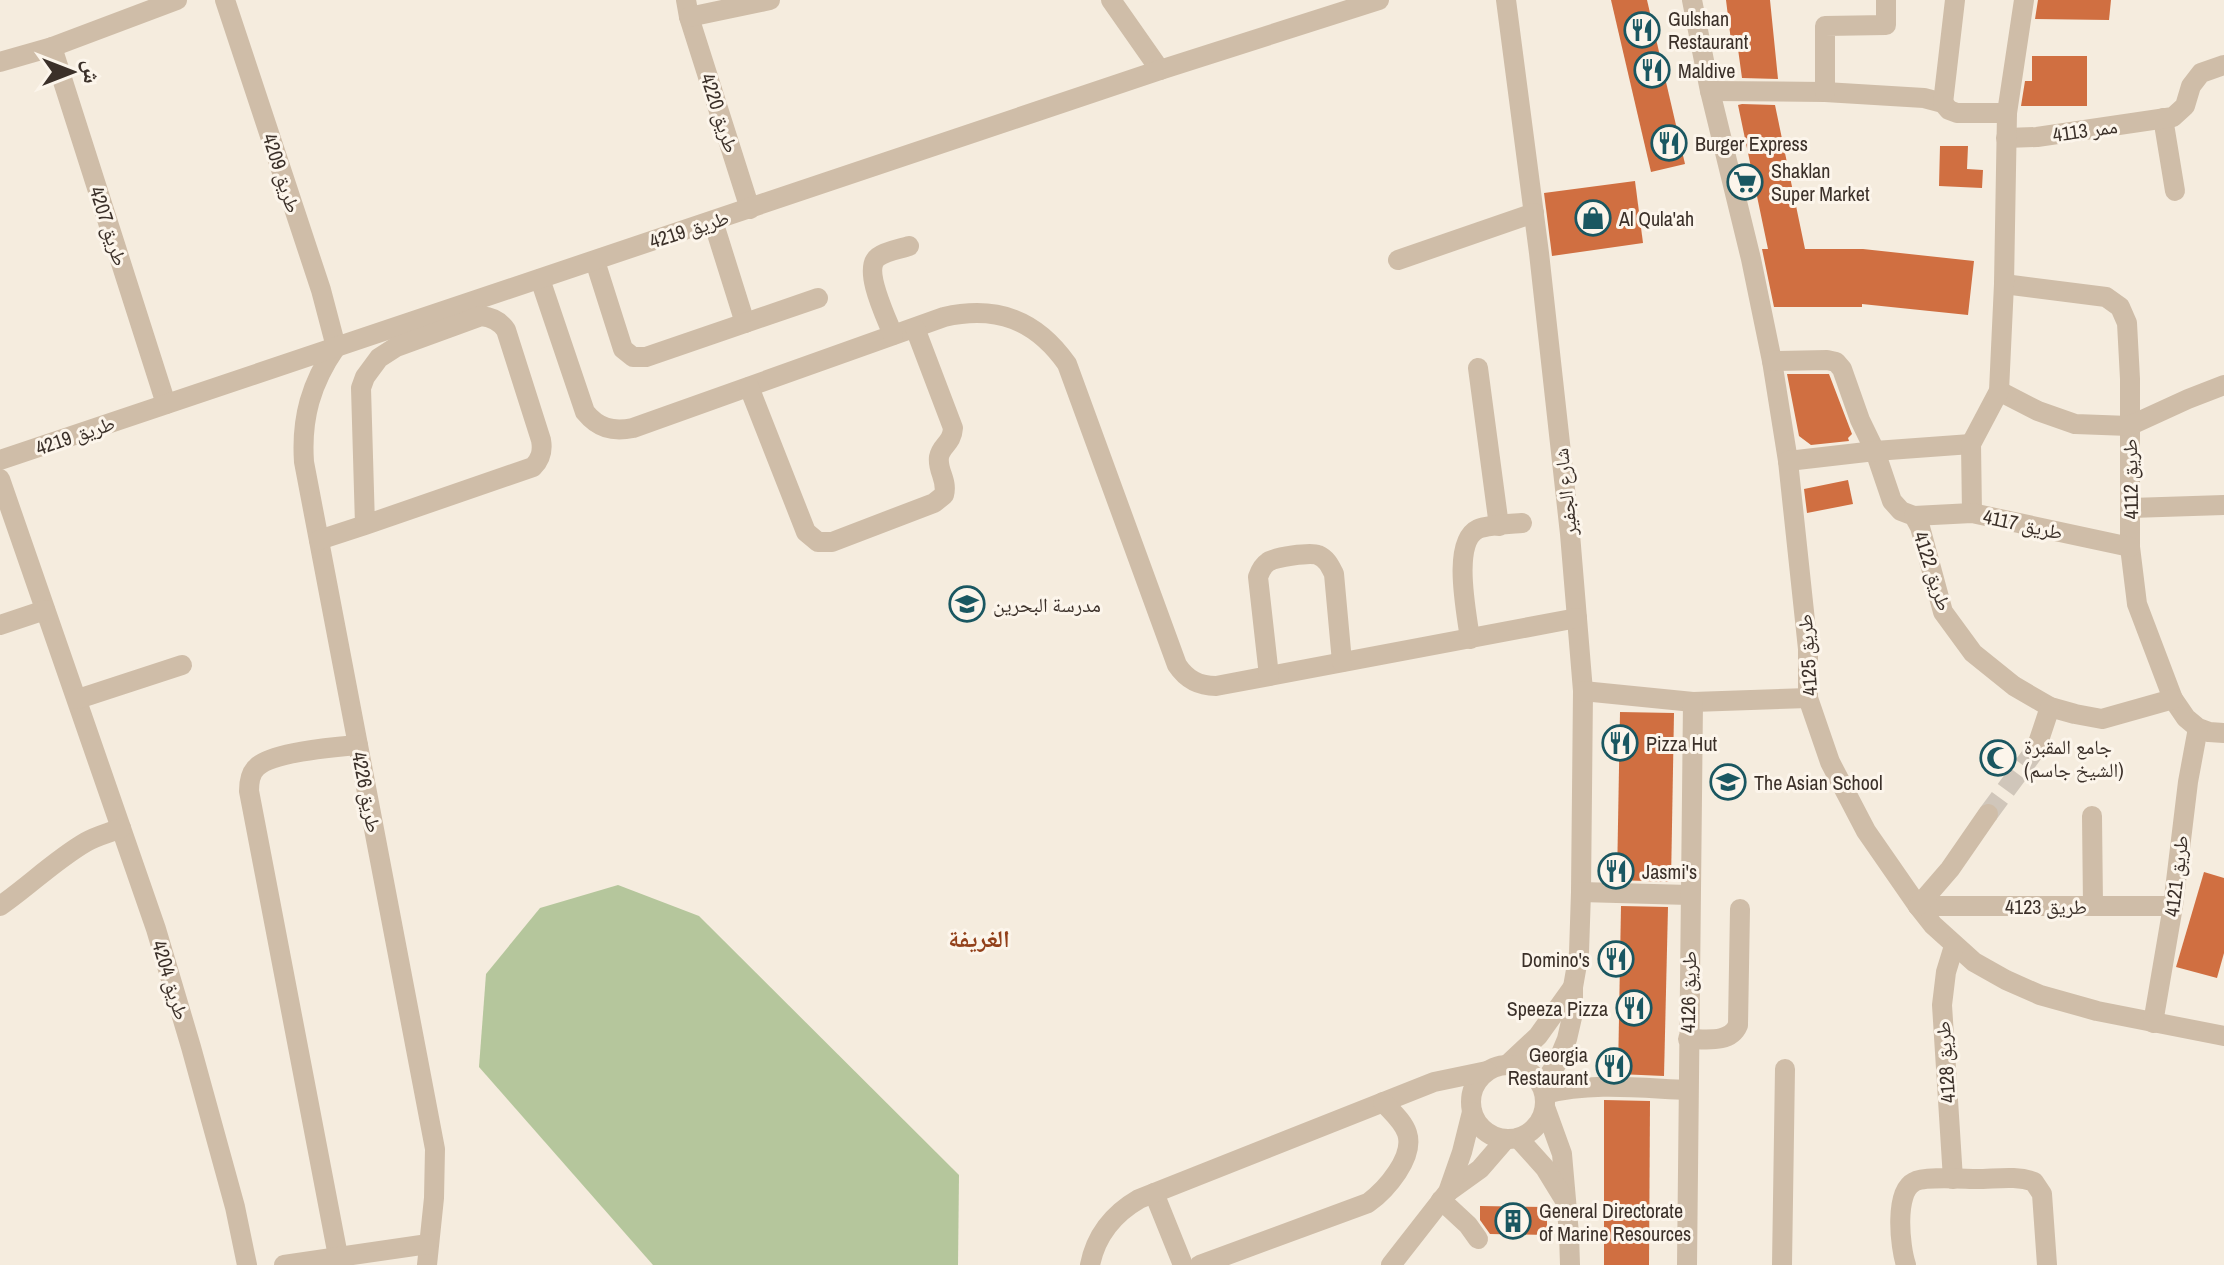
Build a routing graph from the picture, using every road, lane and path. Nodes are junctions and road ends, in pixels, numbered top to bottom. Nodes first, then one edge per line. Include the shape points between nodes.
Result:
1 (177, 0) edge
2 (225, 0) edge
3 (770, 0) edge
4 (1111, 0) edge
5 (1379, 0) edge
6 (1506, 0) edge
7 (1692, 0) edge
8 (1886, 0) edge
9 (1955, 0) edge
10 (2024, 0) edge
11 (1342, 6) edge
12 (688, 9) edge
13 (52, 47) junction
14 (0, 62) edge
15 (2224, 65) edge
16 (1160, 70) junction
17 (1710, 91) junction
18 (1825, 92) junction
19 (1943, 103) junction
20 (2007, 113) junction
21 (2163, 118) junction
22 (2006, 138) junction
23 (2175, 191) dead end
24 (750, 209) junction
25 (1534, 213) junction
26 (713, 221) junction
27 (909, 246) dead end
28 (1398, 260) dead end
29 (595, 261) junction
30 (540, 279) junction
31 (2004, 284) junction
32 (818, 298) dead end
33 (745, 323) junction
34 (915, 328) junction
35 (893, 335) junction
36 (336, 347) junction
37 (1772, 361) junction
38 (1478, 368) dead end
39 (2224, 385) edge
40 (749, 387) junction
41 (1999, 391) junction
42 (166, 404) junction
43 (2129, 426) junction
44 (1971, 444) junction
45 (1875, 451) junction
46 (0, 460) edge
47 (1788, 461) junction
48 (0, 479) edge
49 (2224, 505) edge
50 (2131, 508) junction
51 (1972, 513) junction
52 (1914, 516) junction
53 (1522, 523) dead end
54 (365, 525) junction
55 (1499, 526) junction
56 (319, 540) junction
57 (2130, 547) junction
58 (45, 610) junction
59 (1577, 618) junction
60 (0, 625) edge
61 (1470, 639) junction
62 (1342, 662) junction
63 (182, 665) dead end
64 (1269, 676) junction
65 (1583, 691) junction
66 (1808, 698) junction
67 (78, 699) junction
68 (2173, 699) junction
69 (1693, 702) junction
70 (2050, 707) junction
71 (2198, 728) junction
72 (2224, 733) edge
73 (358, 745) junction
74 (2036, 749) tunnel mouth
75 (1988, 814) tunnel mouth
76 (2092, 816) dead end
77 (121, 828) junction
78 (1581, 892) junction
79 (1689, 895) junction
80 (0, 906) edge
81 (1918, 906) junction
82 (2093, 906) junction
83 (2173, 906) junction
84 (1740, 909) dead end
85 (1954, 946) junction
86 (1573, 987) junction
87 (2153, 1023) junction
88 (2224, 1036) edge
89 (1688, 1039) junction
90 (1508, 1064) junction
91 (1785, 1069) dead end
92 (1487, 1071) junction
93 (1687, 1090) junction
94 (1544, 1096) junction
95 (1383, 1102) junction
96 (1472, 1112) junction
97 (1512, 1139) junction
98 (1953, 1179) junction
99 (1154, 1193) junction
100 (1445, 1196) junction
101 (1565, 1203) junction
102 (1478, 1239) dead end
103 (428, 1244) junction
104 (338, 1256) junction
105 (247, 1265) edge
106 (284, 1265) edge
107 (427, 1265) edge
108 (1090, 1265) edge
109 (1183, 1265) edge
110 (1200, 1265) edge
111 (1391, 1265) edge
112 (1570, 1265) edge
113 (1687, 1265) edge
114 (1782, 1265) edge
115 (1906, 1265) edge
116 (2047, 1265) edge

1 - 13 street
2 - 36 street, طريق 4209
3 - 12 street, طريق 4220
4 - 16 street
5 - 11 street, طريق 4219
6 - 25 street, شارع الجفير
7 - 17 street, طريق 4125
8 - 18 street via 1886,25 1825,26
9 - 19 street
10 - 20 street
11 - 16 street, طريق 4219
12 - 24 street, طريق 4220
13 - 14 street
13 - 42 street, طريق 4207
15 - 21 street via 2201,73 2185,106
16 - 24 street, طريق 4219
17 - 18 street
17 - 37 street, طريق 4125
18 - 19 street
19 - 20 street via 1957,113
20 - 22 street
21 - 22 street, ممر 4113
21 - 23 street
22 - 31 street
24 - 26 street, طريق 4219
25 - 28 street
25 - 59 street, شارع الجفير
26 - 29 street, طريق 4219
26 - 33 street
27 - 35 street via 879,256 871,272
29 - 30 street, طريق 4219
29 - 33 street via 623,349 633,357
30 - 36 street, طريق 4219
30 - 40 street via 585,412 598,425 615,431 633,428
31 - 41 street
31 - 43 street, طريق 4112 via 2106,297 2120,307 2127,323
32 - 33 street
34 - 35 street
34 - 40 street via 953,428 939,457 944,495 832,542 818,542 806,532
34 - 64 street via 979,312 1014,319 1044,336 1067,364 1177,665 1206,686
35 - 40 street
36 - 42 street, طريق 4219
36 - 56 street, طريق 4226 via 315,381 304,420 304,462
37 - 45 street, طريق 4122 via 1836,362
37 - 47 street, طريق 4125
38 - 55 street
39 - 43 street
41 - 43 street via 2075,424
41 - 44 street
42 - 46 street, طريق 4219
43 - 50 street, طريق 4112
44 - 45 street
44 - 51 street
45 - 47 street
45 - 52 street, طريق 4122 via 1892,501
47 - 66 street, طريق 4125 via 1808,649
48 - 58 street, طريق 4204
49 - 50 street
50 - 57 street, طريق 4112
51 - 52 street, طريق 4117
51 - 57 street, طريق 4117
52 - 70 street, طريق 4122 via 1943,612 1973,653
53 - 55 street
54 - 54 street via 538,462 541,440 506,330 498,321 481,316 410,341 371,367 361,388
54 - 56 street
55 - 61 street via 1478,529 1463,550
56 - 73 street, طريق 4226
57 - 68 street, طريق 4112 via 2137,604
58 - 60 street
58 - 67 street, طريق 4204
59 - 61 street
59 - 65 street, شارع الجفير
61 - 62 street
62 - 64 street
62 - 64 street via 1331,567 1313,554 1272,559 1258,577
63 - 67 street
65 - 69 street
65 - 78 street, شارع الجفير
66 - 69 street
66 - 81 street, طريق 4125 via 1830,762 1866,831
67 - 77 street, طريق 4204
68 - 70 street, طريق 4122 via 2102,719
68 - 71 street, طريق 4112
69 - 79 street, طريق 4126
70 - 74 street
71 - 72 street
71 - 83 street, طريق 4121
73 - 103 street, طريق 4226 via 435,1149
73 - 104 street via 265,761 249,782
75 - 81 street
76 - 82 street
77 - 80 street via 60,859
77 - 105 street, طريق 4204 via 191,1047
78 - 79 street
78 - 86 street, شارع الجفير
79 - 89 street, طريق 4126
81 - 82 street, طريق 4123
81 - 85 street, طريق 4125
82 - 83 street, طريق 4123
83 - 87 street, طريق 4121
84 - 89 street via 1736,1031 1723,1038
85 - 87 street, طريق 4125 via 1974,962 2040,995
85 - 98 street, طريق 4128 via 1942,1005
86 - 90 street, شارع الجفير via 1538,1036
86 - 94 street, شارع الجفير via 1567,1039
87 - 88 street, طريق 4125
89 - 93 street, طريق 4126
90 - 92 street
90 - 94 street via 1528,1070
91 - 114 street
92 - 95 street via 1434,1082
92 - 96 street via 1473,1090
93 - 94 street via 1592,1087
93 - 113 street, طريق 4126
94 - 97 street via 1539,1124
94 - 101 street via 1562,1154
95 - 99 street
95 - 110 street via 1405,1128 1409,1142 1383,1191 1368,1203
96 - 97 street via 1485,1131
96 - 100 street
97 - 100 street
97 - 101 street via 1545,1168
98 - 115 street via 1913,1182 1904,1193 1900,1233
98 - 116 street via 2034,1182 2042,1194
99 - 108 street via 1113,1217
99 - 109 street
100 - 102 street
100 - 111 street
101 - 112 street
103 - 104 street
103 - 107 street, طريق 4226
104 - 106 street

